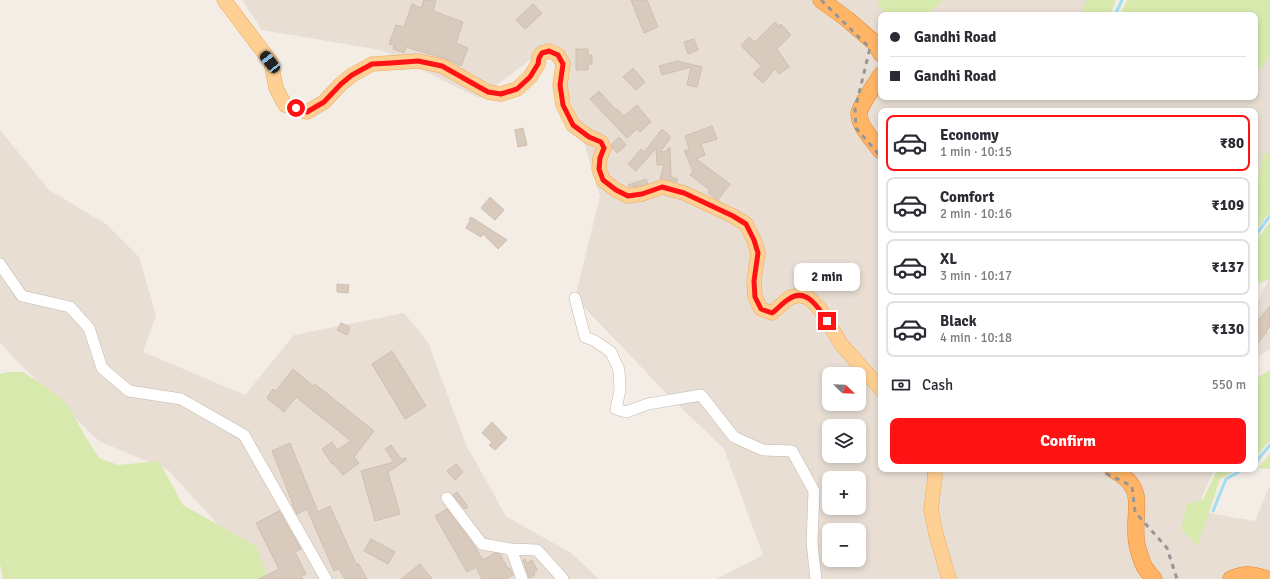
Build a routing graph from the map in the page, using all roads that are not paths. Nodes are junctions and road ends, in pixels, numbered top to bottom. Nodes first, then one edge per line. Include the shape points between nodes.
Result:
1 (224, 0) edge
2 (821, 0) edge
3 (878, 48) edge
4 (878, 80) edge
5 (878, 147) edge
6 (0, 264) edge
7 (575, 298) dead end
8 (878, 386) edge
9 (934, 472) edge
10 (1119, 472) edge
11 (447, 498) dead end
12 (511, 549) junction
13 (326, 579) edge
14 (522, 579) edge
15 (564, 579) edge
16 (816, 579) edge
17 (949, 579) edge
18 (1154, 579) edge
19 (1231, 579) edge
20 (1267, 579) edge

1 - 8 main road via 270,62 276,88 285,105 307,112 324,102 352,75 372,64 418,61 442,66 488,92 501,94 517,89 530,77 542,53 549,51 558,55 563,64 560,85 563,105 573,125 601,142 604,148 599,169 603,180 628,196 662,187 684,193 746,224 758,253 754,281 755,297 761,309 772,313 789,298 799,295 809,298 820,309 841,344
2 - 3 highway via 848,19
4 - 5 highway via 859,114 863,128
6 - 13 street via 22,296 70,307 89,328 102,368 129,391 181,399 244,435
7 - 16 street via 585,336 611,352 618,370 620,390 616,409 626,412 648,404 701,394 734,437 762,450 792,451 814,491 812,543
9 - 17 main road via 931,510
10 - 18 highway via 1130,481 1136,491 1136,538 1143,564
11 - 12 street via 482,544
12 - 14 street
12 - 15 street via 537,550
19 - 20 highway via 1253,574

